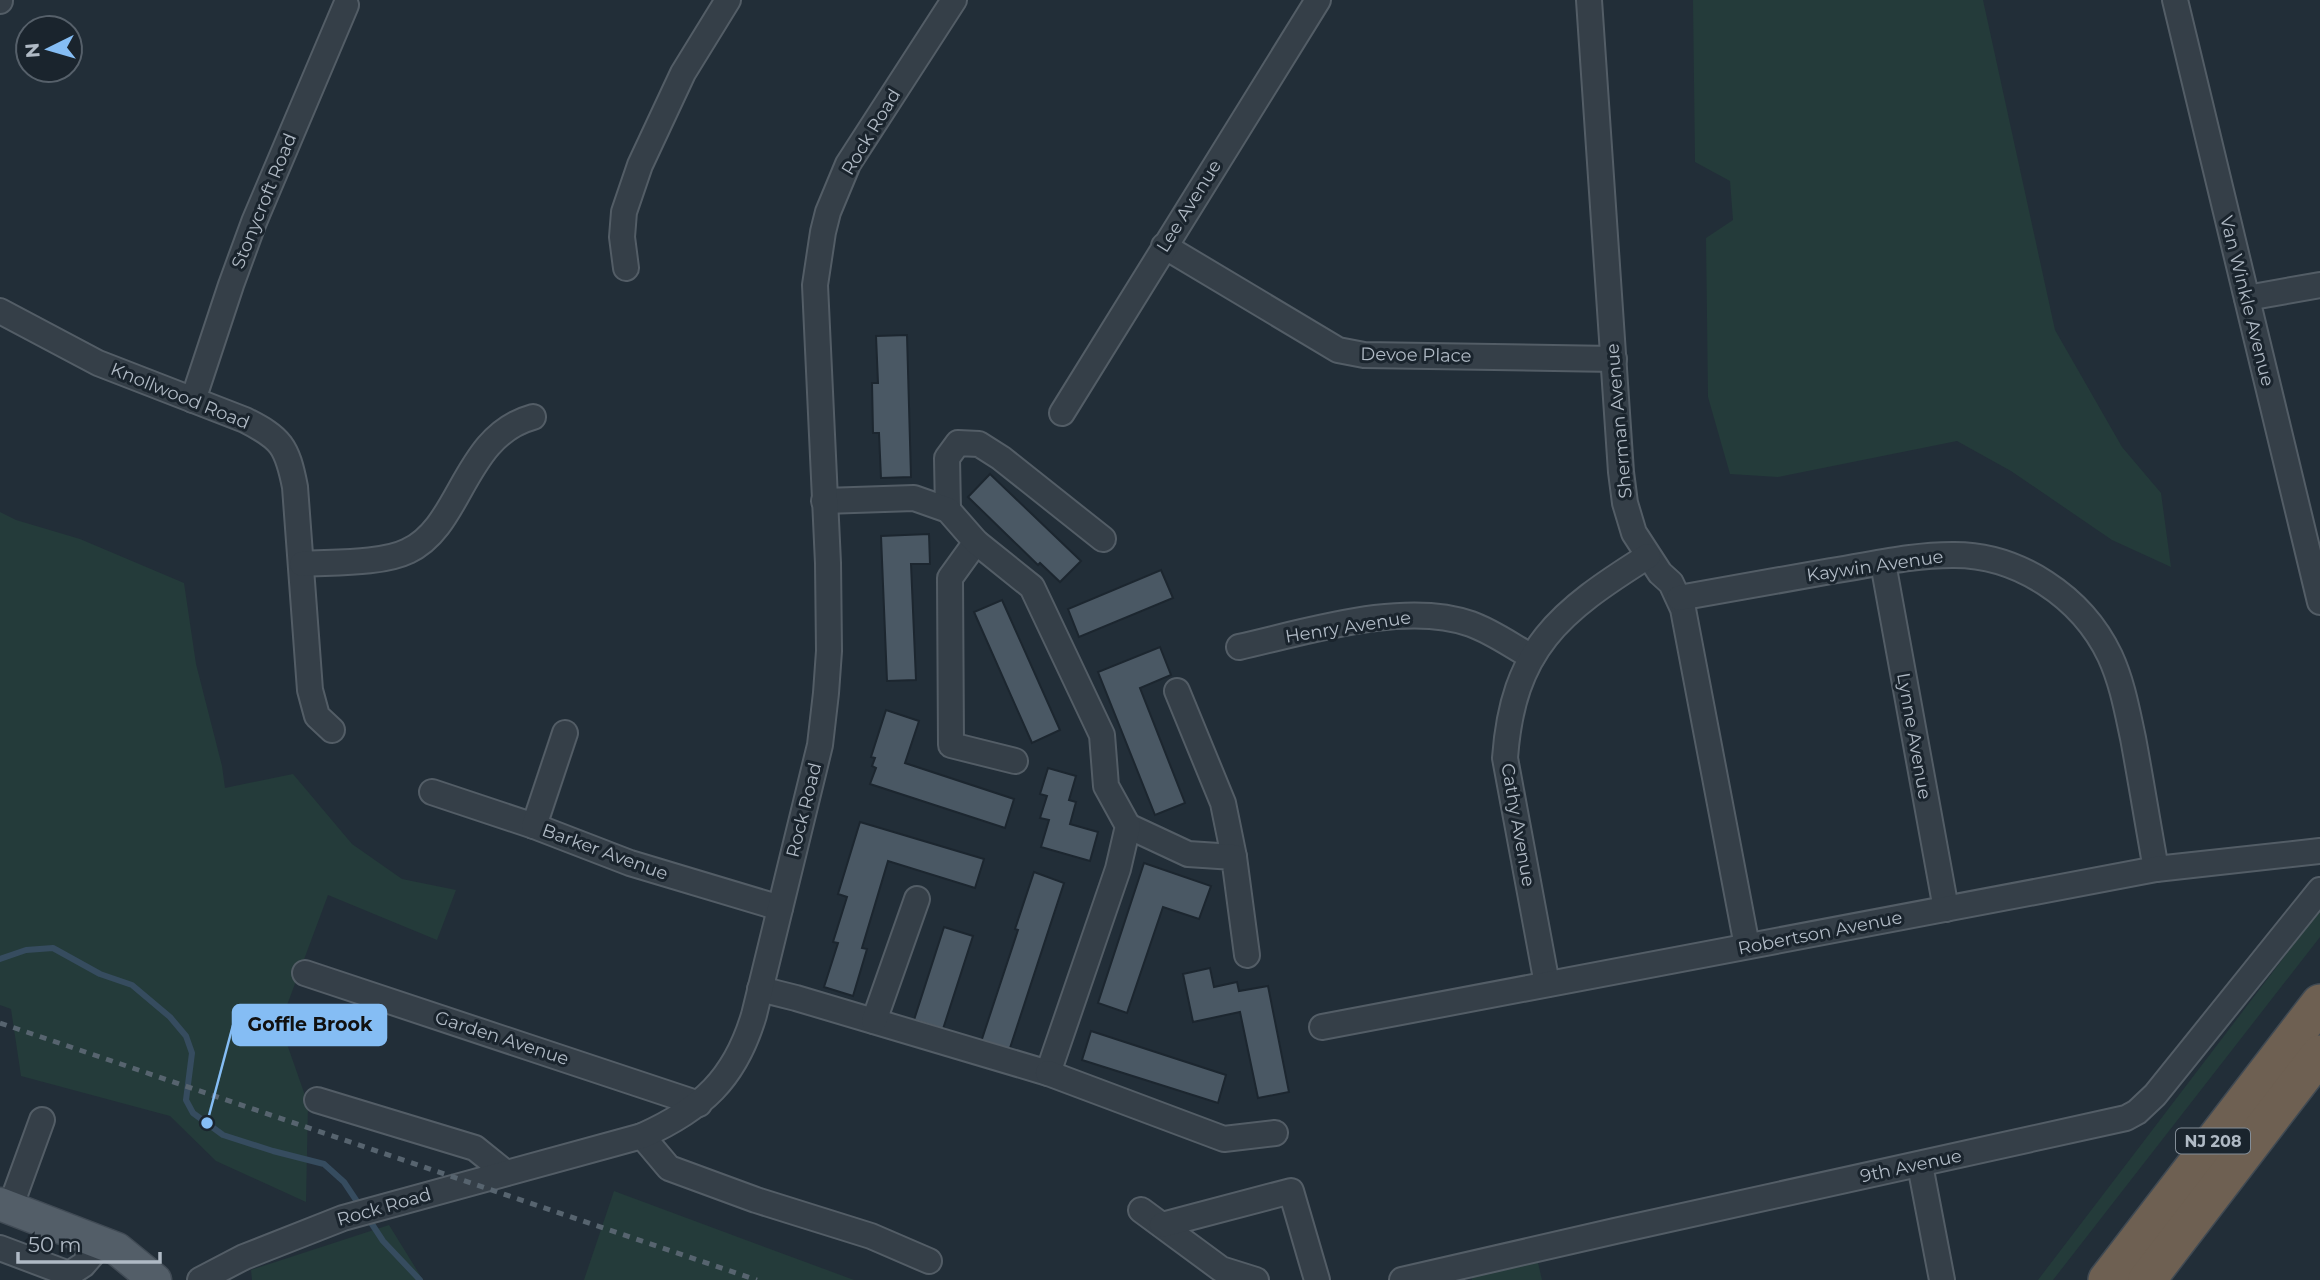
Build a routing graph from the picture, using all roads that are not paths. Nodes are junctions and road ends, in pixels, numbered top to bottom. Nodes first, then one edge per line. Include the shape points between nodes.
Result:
1 (728, 0) edge
2 (954, 0) edge
3 (1318, 0) edge
4 (1589, 0) edge
5 (2175, 0) edge
6 (346, 5) dead end
7 (1164, 246) junction
8 (626, 268) dead end
9 (2320, 285) edge
10 (2247, 298) junction
11 (0, 311) edge
12 (1614, 359) junction
13 (193, 400) junction
14 (1062, 413) dead end
15 (533, 417) dead end
16 (824, 501) junction
17 (948, 510) junction
18 (1103, 539) dead end
19 (976, 542) junction
20 (2314, 551) edge
21 (1648, 556) junction
22 (1883, 563) junction
23 (302, 564) junction
24 (1679, 597) junction
25 (2320, 602) edge
26 (1239, 647) dead end
27 (1532, 657) junction
28 (1177, 691) dead end
29 (332, 730) dead end
30 (565, 733) dead end
31 (1015, 761) dead end
32 (432, 792) dead end
33 (534, 826) junction
34 (1128, 826) junction
35 (2320, 851) edge
36 (1234, 857) junction
37 (2156, 869) junction
38 (2320, 890) edge
39 (918, 899) dead end
40 (780, 908) junction
41 (1946, 909) junction
42 (1747, 946) junction
43 (1247, 955) dead end
44 (305, 973) dead end
45 (1547, 984) junction
46 (760, 989) junction
47 (2320, 1003) edge
48 (874, 1021) junction
49 (1322, 1027) dead end
50 (2320, 1054) edge
51 (1048, 1073) junction
52 (317, 1100) dead end
53 (699, 1104) junction
54 (42, 1120) dead end
55 (1275, 1133) dead end
56 (642, 1136) junction
57 (1920, 1165) junction
58 (506, 1173) junction
59 (5, 1206) edge
60 (1141, 1210) dead end
61 (1161, 1225) junction
62 (109, 1246) junction
63 (0, 1248) edge
64 (929, 1261) dead end
65 (155, 1280) edge
66 (200, 1280) edge
67 (1256, 1280) edge
68 (1317, 1280) edge
69 (1402, 1280) edge
70 (1942, 1280) edge
71 (2107, 1280) edge
72 (2147, 1280) edge

1 - 8 street via 683,73 640,165 624,212
2 - 16 street, Rock Road via 848,164 822,232 816,285
3 - 7 street, Lee Avenue
4 - 12 street, Sherman Avenue
5 - 10 street, Van Winkle Avenue
6 - 13 street, Stonycroft Road via 254,222
7 - 12 street, Devoe Place via 1338,351
7 - 14 street, Lee Avenue
9 - 10 street
10 - 20 street, Van Winkle Avenue
11 - 13 street, Knollwood Road via 98,363
12 - 21 street, Sherman Avenue via 1625,503 1634,533
13 - 23 street, Knollwood Road via 267,431 281,444 295,487
15 - 23 street via 516,422 490,443 421,544 380,559
16 - 17 street via 914,498
16 - 40 street, Rock Road via 826,693 820,745
17 - 18 street via 947,458 958,443 979,444
17 - 19 street
19 - 31 street via 950,578 951,745
19 - 34 street via 1032,587 1102,735 1106,786
20 - 25 street, Van Winkle Avenue
21 - 24 street, Sherman Avenue
21 - 27 street, Cathy Avenue via 1577,604
22 - 24 street, Kaywin Avenue
22 - 37 street, Kaywin Avenue via 1953,555 1990,560 2028,573 2076,607 2105,647 2123,690
22 - 41 street, Lynne Avenue
23 - 29 street, Knollwood Road via 310,690 317,716
24 - 42 street, Sherman Avenue
26 - 27 street, Henry Avenue via 1415,614 1470,624
27 - 45 street, Cathy Avenue via 1517,690 1505,758
28 - 36 street via 1223,803
30 - 33 street
32 - 33 street, Barker Avenue
33 - 40 street, Barker Avenue via 630,863
34 - 36 street via 1188,854
34 - 51 street via 1118,869
35 - 37 street, Robertson Avenue
36 - 43 street
37 - 41 street, Robertson Avenue
38 - 57 street, 9th Avenue via 2137,1112
39 - 48 street
40 - 46 street, Rock Road
41 - 42 street, Robertson Avenue
42 - 45 street, Robertson Avenue
44 - 53 street, Garden Avenue
45 - 49 street, Robertson Avenue
46 - 48 street
46 - 53 street, Rock Road via 748,1037 738,1056
47 - 71 highway, NJ 208
48 - 51 street
50 - 72 highway, NJ 208
51 - 55 street via 1224,1139
52 - 58 street via 475,1148
53 - 56 street, Rock Road
54 - 59 street
56 - 58 street, Rock Road
56 - 64 street via 669,1168 872,1236
57 - 69 street, 9th Avenue
57 - 70 street
58 - 66 street, Rock Road via 304,1232
59 - 62 main road
60 - 61 street
61 - 67 street via 1221,1269
61 - 68 street via 1291,1191
62 - 63 street via 69,1274
62 - 65 main road

